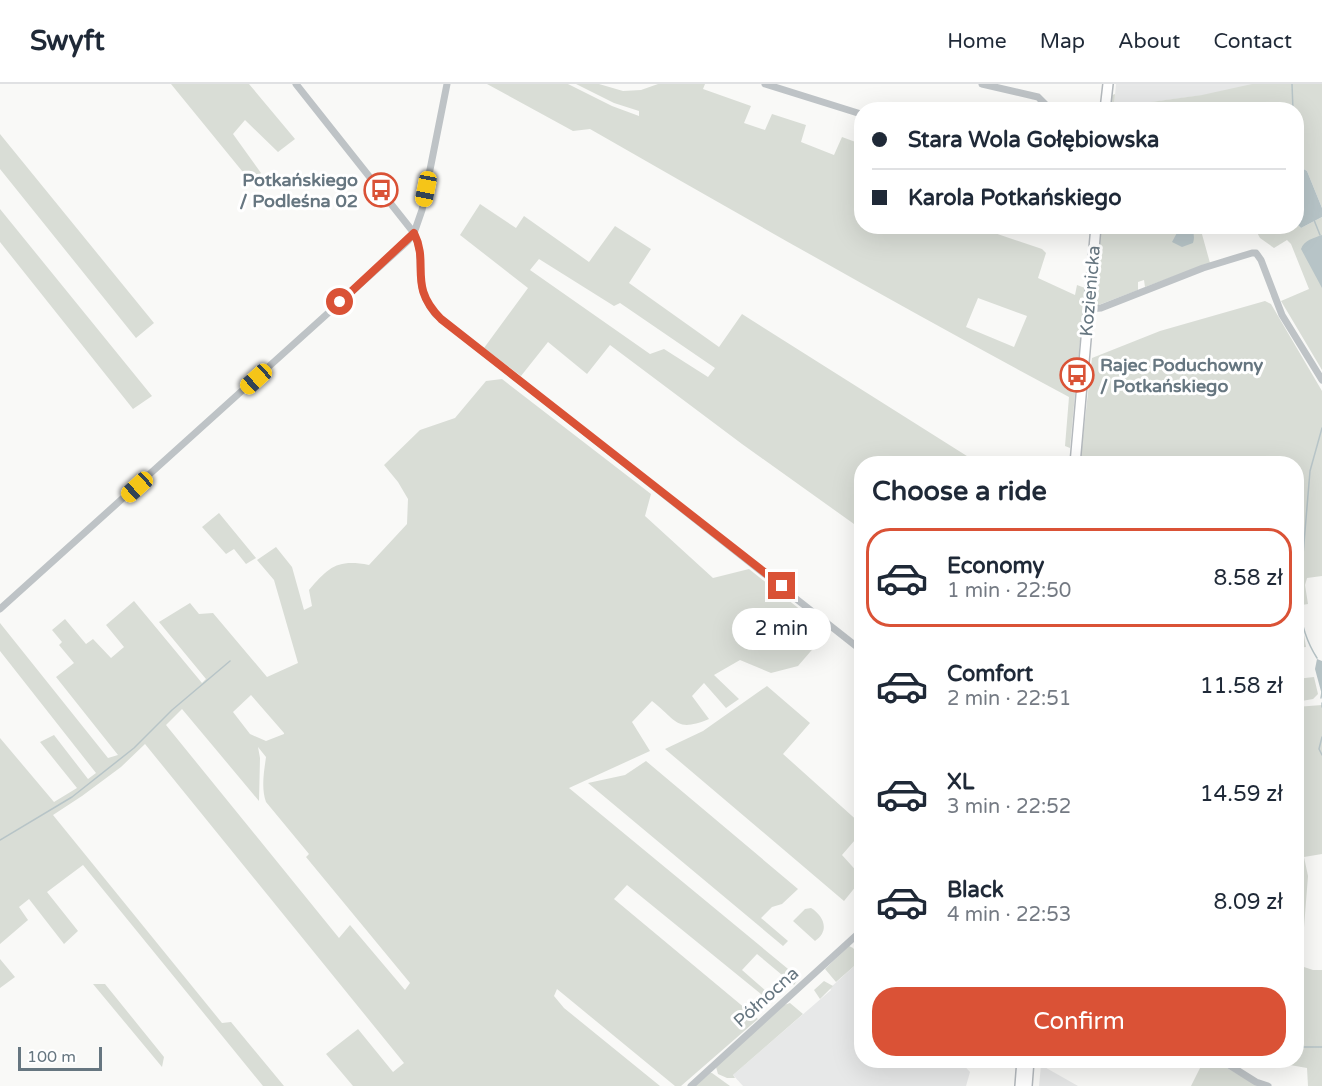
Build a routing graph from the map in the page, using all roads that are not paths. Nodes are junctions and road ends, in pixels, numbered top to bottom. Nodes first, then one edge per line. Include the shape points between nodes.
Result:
1 (296, 84) edge
2 (447, 84) edge
3 (765, 84) edge
4 (982, 84) edge
5 (1108, 84) edge
6 (1043, 102) edge
7 (1107, 102) edge
8 (854, 112) edge
9 (414, 233) junction
10 (1094, 234) edge
11 (1089, 309) junction
12 (1322, 380) edge
13 (1076, 456) edge
14 (0, 609) edge
15 (854, 644) edge
16 (854, 937) edge
17 (1021, 1068) edge
18 (1028, 1068) edge
19 (1234, 1068) edge
20 (691, 1086) edge
21 (1020, 1086) edge
22 (1027, 1086) edge
23 (1268, 1086) edge

1 - 9 street
2 - 9 street
3 - 8 street
4 - 6 street via 1038,97
5 - 7 main road
9 - 14 street
9 - 15 street via 419,244 422,290 441,319
10 - 11 main road, Kozienicka
11 - 12 street via 1256,253 1282,315
11 - 13 main road, Kozienicka
16 - 20 street, Północna
17 - 21 main road
18 - 22 main road
19 - 23 street

